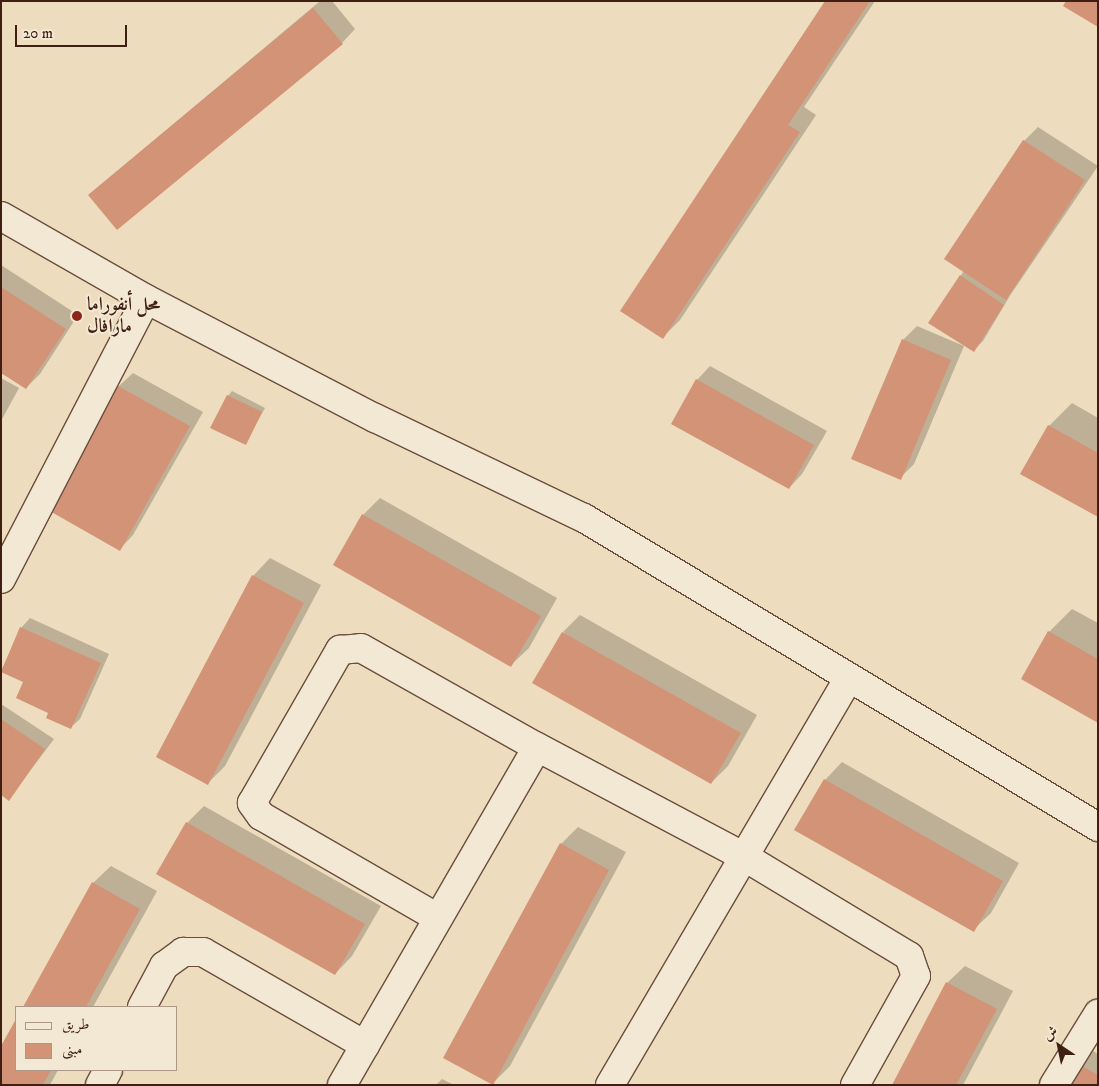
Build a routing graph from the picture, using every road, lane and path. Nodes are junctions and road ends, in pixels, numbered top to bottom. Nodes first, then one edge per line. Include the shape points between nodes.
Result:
1 (1, 216) edge
2 (146, 299) junction
3 (1, 579) edge
4 (849, 678) junction
5 (537, 748) junction
6 (1098, 827) edge
7 (743, 856) junction
8 (438, 918) junction
9 (143, 1006) edge
10 (1098, 1014) edge
11 (365, 1045) junction
12 (107, 1071) edge
13 (100, 1085) edge
14 (342, 1085) edge
15 (610, 1085) edge
16 (855, 1085) edge
17 (1054, 1085) edge

1 - 2 street
2 - 3 street
2 - 4 street via 375,418 584,518
4 - 6 street
4 - 7 street
5 - 7 street
5 - 8 street
5 - 8 street via 361,648 340,650 252,803 261,816
7 - 15 street
7 - 16 street via 909,956 916,976
8 - 11 street
9 - 11 street via 164,966 183,952 203,952
10 - 17 street
11 - 14 street
12 - 13 street

